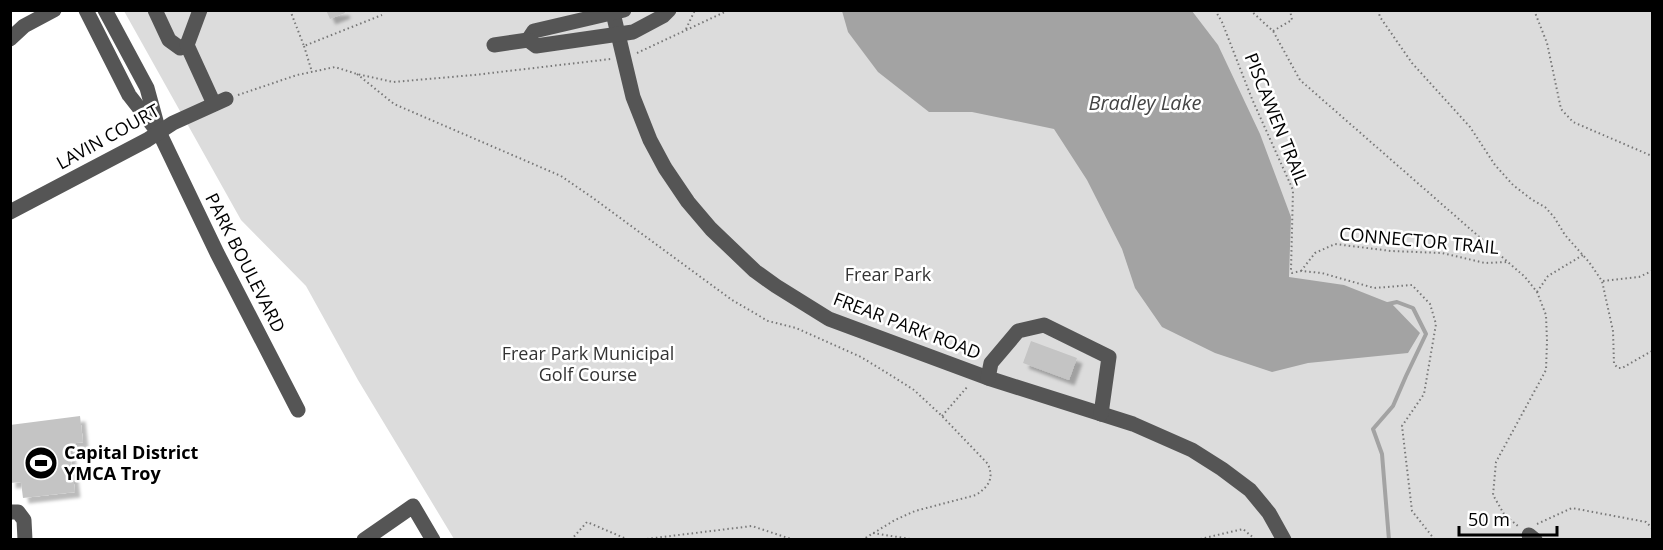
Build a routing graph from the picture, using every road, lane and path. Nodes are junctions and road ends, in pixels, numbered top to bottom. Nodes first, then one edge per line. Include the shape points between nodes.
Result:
1 (54, 10) edge
2 (86, 10) edge
3 (105, 10) edge
4 (155, 10) edge
5 (200, 10) edge
6 (290, 10) edge
7 (669, 10) edge
8 (695, 10) edge
9 (729, 10) edge
10 (1215, 10) edge
11 (1250, 10) edge
12 (1290, 10) edge
13 (1377, 10) edge
14 (1534, 10) edge
15 (618, 12) edge
16 (382, 15) dead end
17 (686, 29) junction
18 (1273, 31) junction
19 (618, 35) junction
20 (10, 39) edge
21 (528, 40) junction
22 (187, 45) junction
23 (494, 45) dead end
24 (304, 46) junction
25 (635, 54) dead end
26 (614, 59) dead end
27 (312, 72) junction
28 (357, 74) junction
29 (220, 102) junction
30 (159, 132) junction
31 (1653, 156) edge
32 (10, 212) edge
33 (1582, 255) junction
34 (1508, 262) junction
35 (1301, 271) junction
36 (1653, 271) edge
37 (1602, 281) junction
38 (1537, 292) junction
39 (1653, 351) edge
40 (981, 379) junction
41 (298, 410) dead end
42 (1101, 414) junction
43 (942, 416) junction
44 (10, 512) edge
45 (1653, 528) edge
46 (873, 533) junction
47 (1532, 537) edge
48 (25, 540) edge
49 (364, 540) edge
50 (433, 540) edge
51 (570, 540) edge
52 (629, 540) edge
53 (638, 540) edge
54 (794, 540) edge
55 (862, 540) edge
56 (915, 540) edge
57 (1196, 540) edge
58 (1256, 540) edge
59 (1284, 540) edge
60 (1436, 540) edge

1 - 20 street via 24,26
2 - 30 street, PARK BOULEVARD via 129,95
3 - 30 street, PARK BOULEVARD via 147,88
4 - 22 street via 169,40 180,48
5 - 22 street
6 - 24 path
7 - 19 street, FREAR PARK ROAD via 642,28
8 - 17 path
9 - 17 path
10 - 35 path, PISCAWEN TRAIL via 1293,190 1291,270
11 - 18 path
12 - 18 path via 1292,20
13 - 33 path via 1412,63 1470,127 1495,165 1513,185 1545,207
14 - 31 path via 1547,43 1561,109 1572,122
15 - 19 street, FREAR PARK ROAD
15 - 21 street, FREAR PARK ROAD via 534,31
16 - 24 path
17 - 25 path
18 - 34 path via 1300,81
19 - 21 street, FREAR PARK ROAD via 536,46
19 - 40 street, FREAR PARK ROAD via 633,97 650,140 688,202 727,245 755,271 829,319
21 - 23 street, FREAR PARK ROAD
22 - 29 street
24 - 27 path
26 - 28 path via 393,82
27 - 28 path via 335,67
27 - 29 path
28 - 43 path via 394,104 561,176 732,300 768,321 796,328 861,357 914,390
29 - 30 street, LAVIN COURT
30 - 32 street, LAVIN COURT
30 - 41 street, PARK BOULEVARD
33 - 37 path
33 - 38 path via 1548,276
34 - 35 path, CONNECTOR TRAIL via 1485,263 1442,253 1335,244 1315,253
34 - 38 path
35 - 60 path via 1374,288 1412,285 1430,304 1436,324 1424,394 1402,426 1412,511
36 - 37 path via 1639,277
37 - 39 path via 1613,331 1614,364 1622,368
38 - 47 path via 1546,315 1546,370 1496,462 1493,495 1504,514
40 - 42 street, FREAR PARK ROAD
40 - 42 street via 1018,331 1044,325 1109,357
40 - 43 path
42 - 59 street, FREAR PARK ROAD via 1167,438 1222,469 1250,490
43 - 46 path via 988,464 990,481 976,495 915,511
44 - 48 street via 18,512 24,520
45 - 47 path via 1646,522 1572,508 1537,525
46 - 55 path
46 - 56 path
49 - 50 street via 413,506
51 - 52 path via 587,522
53 - 54 path via 752,526
57 - 58 path via 1243,529

